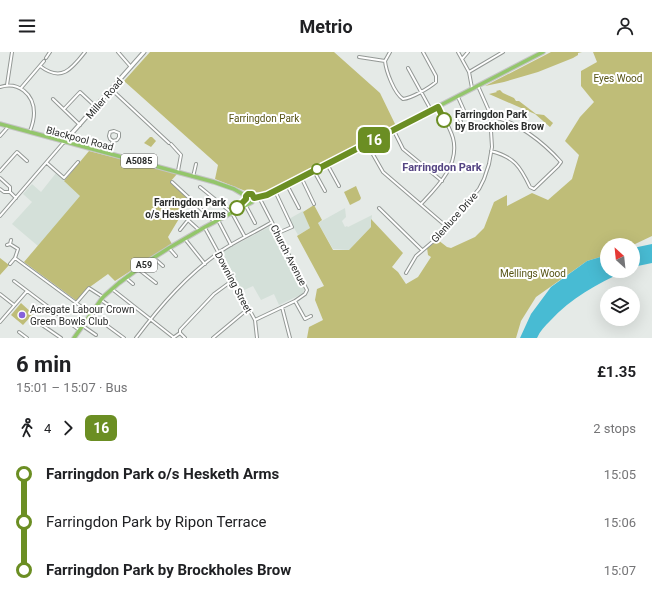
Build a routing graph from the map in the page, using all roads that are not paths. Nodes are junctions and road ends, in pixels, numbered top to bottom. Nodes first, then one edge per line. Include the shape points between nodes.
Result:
1 (12, 52) edge
2 (50, 52) edge
3 (85, 52) edge
4 (118, 52) edge
5 (144, 52) edge
6 (390, 52) edge
7 (423, 52) edge
8 (458, 52) edge
9 (468, 52) edge
10 (503, 52) edge
11 (543, 52) edge
12 (359, 57) dead end
13 (46, 58) dead end
14 (462, 59) junction
15 (44, 60) dead end
16 (385, 61) junction
17 (40, 66) junction
18 (131, 67) junction
19 (408, 68) dead end
20 (468, 72) junction
21 (7, 85) junction
22 (478, 86) junction
23 (0, 87) edge
24 (21, 88) junction
25 (111, 89) junction
26 (472, 89) junction
27 (420, 92) junction
28 (458, 97) junction
29 (54, 99) dead end
30 (96, 107) junction
31 (438, 107) junction
32 (64, 109) junction
33 (432, 111) junction
34 (458, 116) dead end
35 (490, 117) junction
36 (460, 120) junction
37 (462, 122) dead end
38 (0, 124) edge
39 (80, 125) junction
40 (8, 127) junction
41 (394, 130) junction
42 (30, 132) junction
43 (0, 136) edge
44 (113, 141) junction
45 (64, 142) junction
46 (367, 144) junction
47 (491, 151) junction
48 (108, 154) junction
49 (27, 162) dead end
50 (78, 162) dead end
51 (47, 163) junction
52 (196, 164) dead end
53 (327, 164) junction
54 (0, 171) edge
55 (314, 171) junction
56 (178, 172) junction
57 (193, 177) junction
58 (301, 177) junction
59 (0, 178) edge
60 (442, 181) junction
61 (172, 182) dead end
62 (287, 185) junction
63 (339, 186) dead end
64 (200, 187) dead end
65 (0, 189) edge
66 (276, 191) junction
67 (325, 191) dead end
68 (10, 192) junction
69 (16, 198) junction
70 (254, 198) junction
71 (247, 201) junction
72 (261, 202) dead end
73 (314, 204) dead end
74 (421, 204) junction
75 (299, 208) dead end
76 (379, 208) dead end
77 (232, 213) junction
78 (0, 216) edge
79 (216, 221) junction
80 (272, 222) junction
81 (255, 223) dead end
82 (205, 227) junction
83 (447, 227) junction
84 (180, 230) dead end
85 (199, 230) junction
86 (278, 233) junction
87 (245, 237) junction
88 (185, 239) junction
89 (11, 240) dead end
90 (10, 244) junction
91 (7, 245) dead end
92 (231, 245) junction
93 (169, 248) junction
94 (422, 250) junction
95 (219, 253) junction
96 (176, 256) dead end
97 (16, 257) junction
98 (154, 258) junction
99 (10, 264) dead end
100 (205, 264) junction
101 (163, 266) dead end
102 (138, 269) junction
103 (406, 273) dead end
104 (126, 278) junction
105 (233, 280) junction
106 (14, 281) dead end
107 (156, 283) dead end
108 (132, 284) dead end
109 (112, 289) junction
110 (27, 291) junction
111 (0, 294) edge
112 (102, 299) junction
113 (294, 301) junction
114 (77, 302) junction
115 (14, 305) junction
116 (111, 307) dead end
117 (282, 307) junction
118 (249, 308) junction
119 (92, 314) junction
120 (311, 316) dead end
121 (32, 318) dead end
122 (150, 319) junction
123 (1, 320) edge
124 (255, 320) junction
125 (83, 326) junction
126 (79, 330) junction
127 (19, 332) dead end
128 (180, 333) junction
129 (96, 335) dead end
130 (27, 338) edge
131 (62, 338) edge
132 (74, 338) edge
133 (124, 338) edge
134 (136, 338) edge
135 (173, 338) edge
136 (185, 338) edge
137 (213, 338) edge
138 (257, 338) edge
139 (290, 338) edge

1 - 21 street
2 - 13 street
3 - 17 street via 72,67 61,73 48,72
4 - 18 street
5 - 18 street, Miller Road
6 - 16 street
7 - 27 street via 437,80 432,86
8 - 14 street
9 - 14 street
10 - 20 street
11 - 22 highway
12 - 16 street
14 - 20 street
15 - 17 street
16 - 27 street via 388,75 401,98 407,99
17 - 24 street
18 - 25 street, Miller Road
19 - 27 street
20 - 26 street
21 - 23 street
21 - 24 street
22 - 26 highway
22 - 35 street, Glenluce Drive
24 - 42 street via 28,94 33,105
25 - 30 street, Miller Road
25 - 56 street via 181,155
26 - 28 highway
27 - 33 street
28 - 31 highway
28 - 36 street via 466,115
29 - 32 street
30 - 32 street via 80,92
30 - 39 street, Miller Road
31 - 33 highway
31 - 60 street via 453,140 452,159
32 - 39 street
33 - 41 highway
34 - 36 street
35 - 47 street, Glenluce Drive
35 - 47 street via 517,126 561,162 534,189 530,188 514,161 503,154
36 - 37 street
38 - 40 highway, Blackpool Road / A5085
39 - 45 street, Miller Road
40 - 42 highway, Blackpool Road / A5085
40 - 43 street
41 - 46 highway
41 - 60 street via 404,149
42 - 45 highway, Blackpool Road / A5085
44 - 44 street via 109,136 110,132 114,131 119,135 117,140
44 - 48 street
45 - 48 highway, Blackpool Road / A5085
45 - 51 street, Miller Road
46 - 53 highway
46 - 74 street via 383,172
47 - 83 street, Glenluce Drive via 489,164 479,189
48 - 56 highway, Blackpool Road / A5085
49 - 54 street via 17,152
50 - 51 street via 64,178
51 - 69 street, Miller Road
52 - 57 street
53 - 55 highway
53 - 63 street
55 - 58 highway
55 - 67 street
56 - 57 highway, Blackpool Road / A5085
57 - 71 highway, Blackpool Road / A5085 via 234,189
58 - 62 highway
58 - 73 street
59 - 68 street via 10,187
60 - 74 street
61 - 79 street
62 - 66 highway
62 - 75 street
64 - 77 street
65 - 68 street
66 - 70 highway
66 - 86 street via 292,226
68 - 69 street
69 - 78 street, Miller Road
70 - 71 highway, A59 via 254,201
70 - 71 highway, Blackpool Road via 251,194
71 - 77 highway, A59
71 - 77 highway, A59
71 - 81 street
72 - 80 street, Church Avenue
74 - 83 street
76 - 94 street
77 - 79 highway, A59
77 - 87 street
79 - 82 highway, A59
79 - 92 street
80 - 86 street, Church Avenue
80 - 87 street
82 - 85 highway, A59
82 - 95 street, Downing Street
83 - 94 street, Glenluce Drive
84 - 85 street via 188,220
85 - 88 highway, A59
86 - 113 street, Church Avenue via 307,290
87 - 92 street
88 - 93 highway, A59
88 - 100 street
89 - 90 street
90 - 91 street
90 - 97 street via 20,249
92 - 95 street
93 - 96 street
93 - 98 highway, A59
94 - 103 street, Glenluce Drive
95 - 100 street
95 - 105 street, Downing Street
97 - 99 street
97 - 114 street
98 - 101 street
98 - 102 highway, A59
100 - 122 street via 172,293
102 - 104 highway, A59
102 - 107 street
104 - 108 street
104 - 109 highway, A59
105 - 118 street, Downing Street
105 - 128 street via 214,294
106 - 110 street
109 - 112 highway, A59
109 - 122 street
110 - 115 street
110 - 126 street
111 - 115 street
112 - 114 street via 89,288
112 - 116 street
112 - 119 highway, A59
113 - 117 street
113 - 120 street, Church Avenue via 305,319
114 - 119 street
115 - 123 street
117 - 124 street
117 - 139 street
118 - 124 street, Downing Street
118 - 137 street
119 - 125 highway, A59
119 - 133 street
121 - 131 street
122 - 134 street
122 - 135 street
124 - 138 street, Downing Street
125 - 126 highway, A59
125 - 129 street
126 - 132 highway, A59
127 - 130 street
128 - 135 street
128 - 136 street

